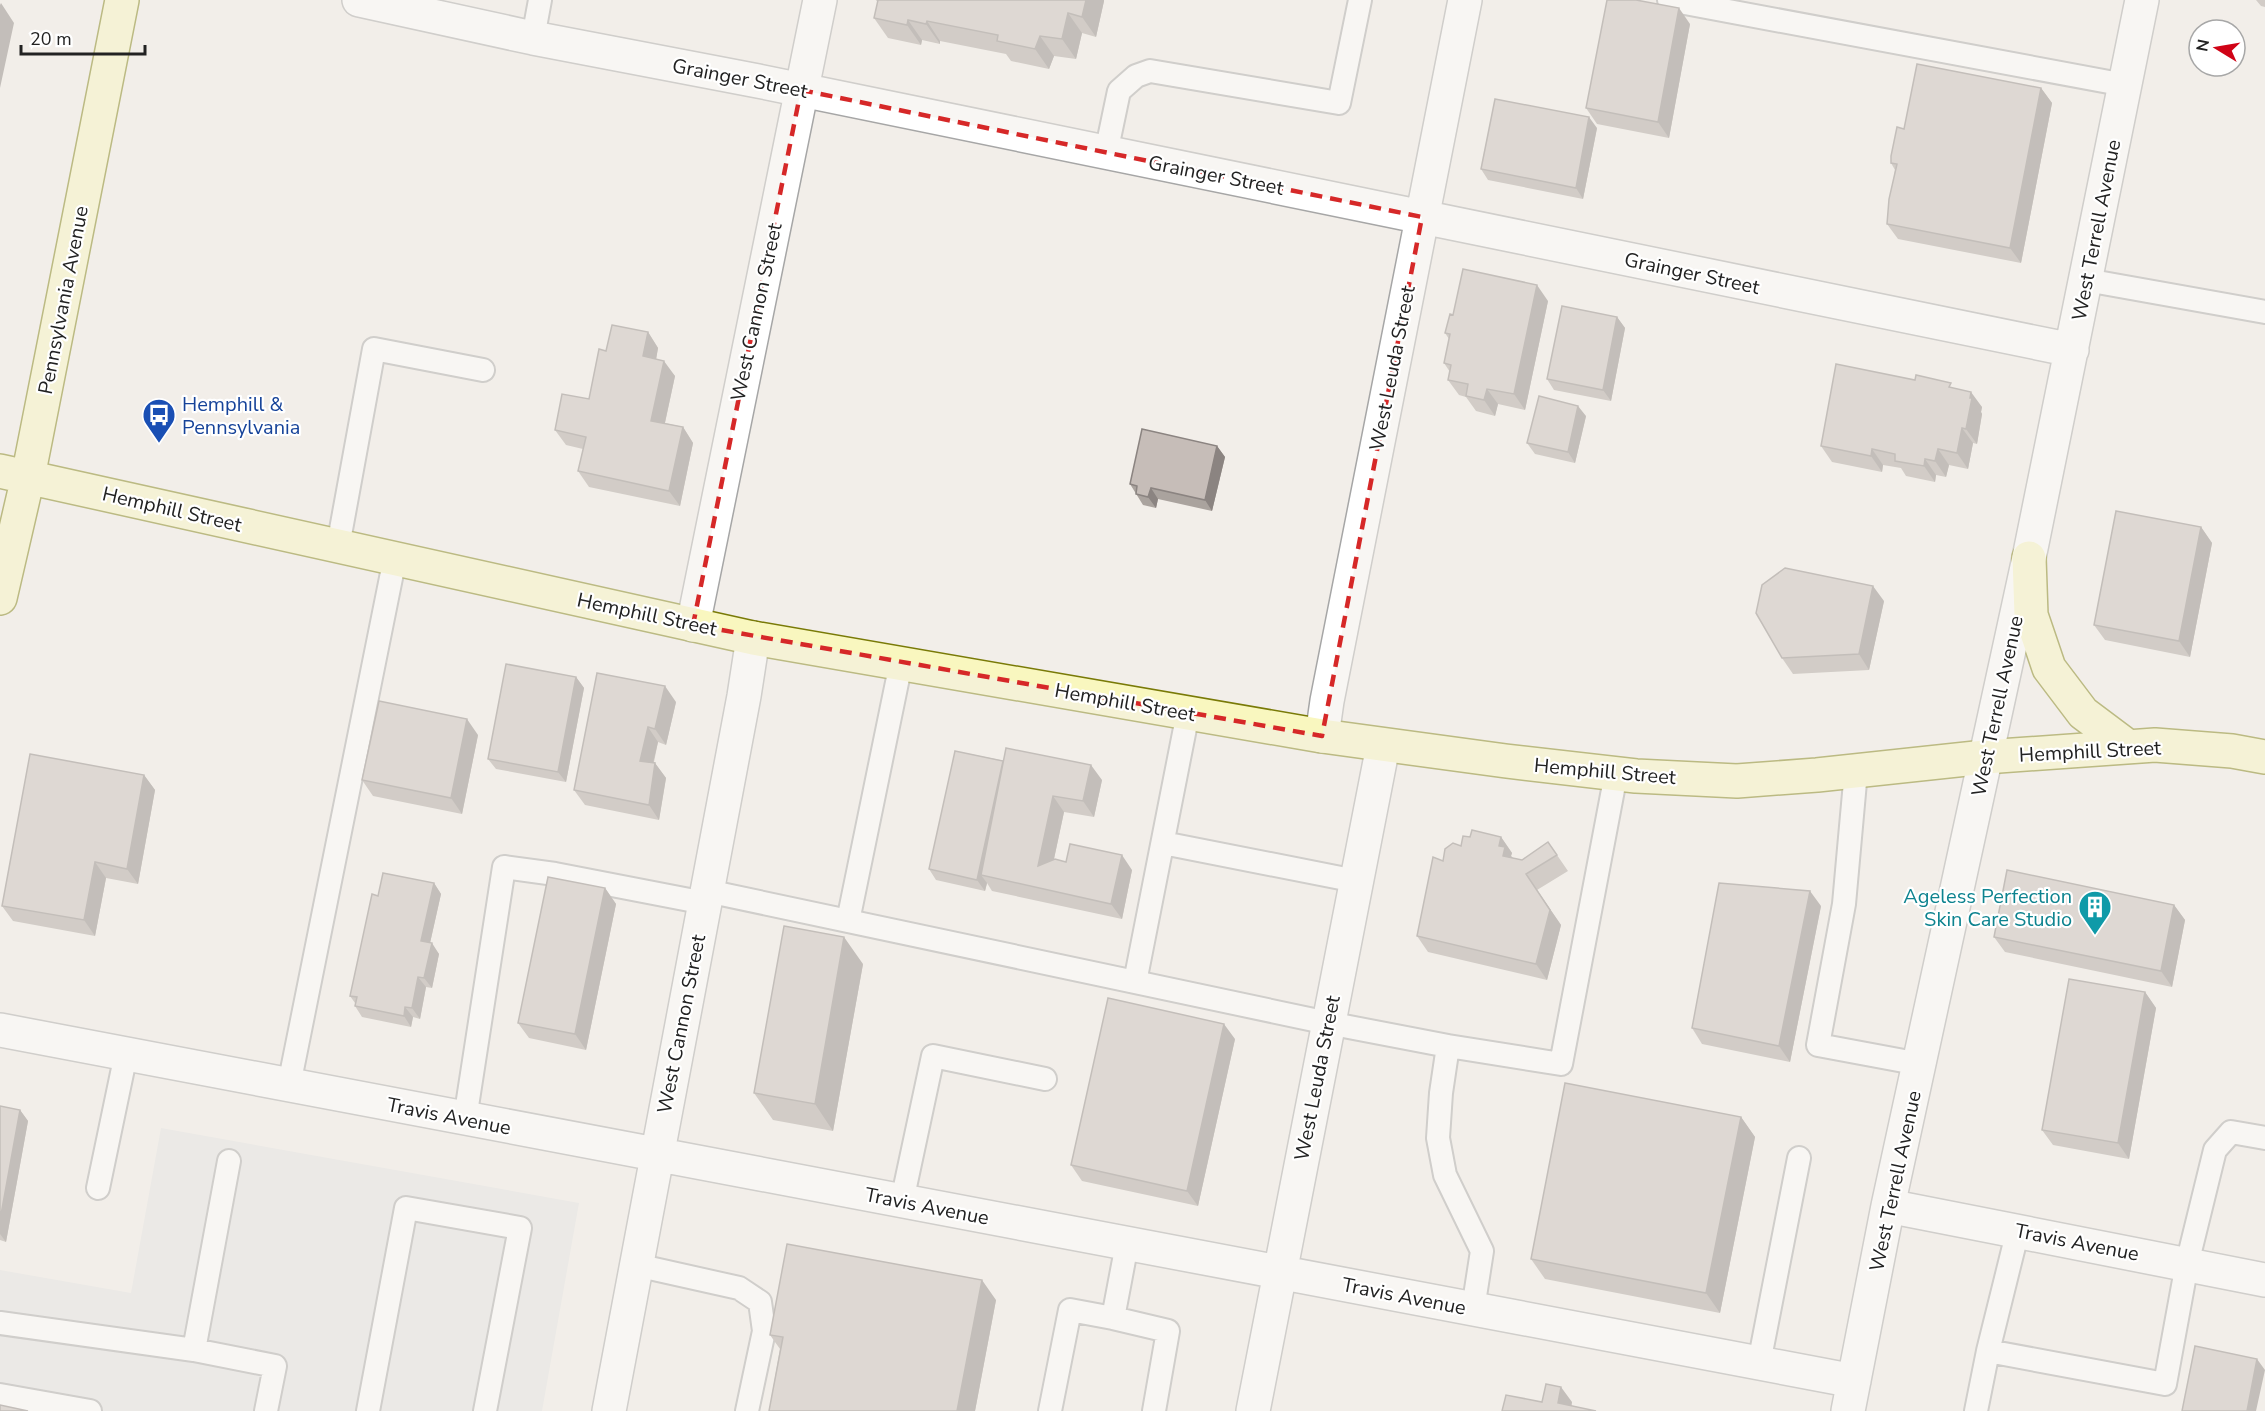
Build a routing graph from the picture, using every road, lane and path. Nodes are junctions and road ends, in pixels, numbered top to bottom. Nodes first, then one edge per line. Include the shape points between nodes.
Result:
1 (122, 0) edge
2 (359, 0) edge
3 (540, 0) edge
4 (820, 0) edge
5 (1360, 0) edge
6 (1465, 0) edge
7 (1669, 0) edge
8 (2142, 0) edge
9 (533, 38) junction
10 (2125, 85) junction
11 (801, 90) junction
12 (1107, 153) junction
13 (1422, 218) junction
14 (2086, 280) junction
15 (2265, 312) edge
16 (2072, 350) junction
17 (483, 370) dead end
18 (14, 474) edge
19 (338, 546) junction
20 (395, 558) junction
21 (2029, 558) junction
22 (0, 598) edge
23 (693, 625) junction
24 (753, 638) junction
25 (901, 663) junction
26 (1188, 713) junction
27 (1322, 736) junction
28 (1383, 746) junction
29 (2127, 746) junction
30 (1985, 757) junction
31 (2265, 757) edge
32 (1856, 771) junction
33 (1616, 774) junction
34 (1163, 843) junction
35 (1356, 881) junction
36 (706, 897) junction
37 (848, 921) junction
38 (1135, 982) junction
39 (1328, 1023) junction
40 (0, 1030) edge
41 (1448, 1046) junction
42 (126, 1054) junction
43 (1920, 1064) junction
44 (1045, 1079) dead end
45 (289, 1085) junction
46 (465, 1119) junction
47 (2265, 1138) edge
48 (657, 1155) junction
49 (1799, 1158) dead end
50 (229, 1161) dead end
51 (98, 1188) dead end
52 (902, 1201) junction
53 (1888, 1206) junction
54 (2018, 1230) junction
55 (1127, 1244) junction
56 (2187, 1264) junction
57 (636, 1265) junction
58 (1280, 1272) junction
59 (2265, 1280) edge
60 (1473, 1309) junction
61 (1113, 1318) junction
62 (0, 1323) edge
63 (194, 1350) junction
64 (1988, 1351) junction
65 (1759, 1363) junction
66 (0, 1395) edge
67 (1851, 1396) edge
68 (90, 1411) edge
69 (266, 1411) edge
70 (368, 1411) edge
71 (485, 1411) edge
72 (609, 1411) edge
73 (747, 1411) edge
74 (1050, 1411) edge
75 (1154, 1411) edge
76 (1253, 1411) edge
77 (1976, 1411) edge

1 - 18 main road, Pennsylvania Avenue
2 - 9 street, Grainger Street
3 - 9 lane
4 - 11 street, West Cannon Street
5 - 12 lane via 1339,103 1150,71 1136,76 1119,91
6 - 13 street, West Leuda Street
7 - 10 lane
8 - 10 street, West Terrell Avenue
9 - 11 street, Grainger Street
10 - 14 street, West Terrell Avenue
11 - 12 street, Grainger Street
11 - 23 street, West Cannon Street
12 - 13 street, Grainger Street
13 - 16 street, Grainger Street
13 - 27 street, West Leuda Street
14 - 15 lane
14 - 16 street, West Terrell Avenue
16 - 21 street, West Terrell Avenue
17 - 19 lane via 374,349
18 - 19 main road, Hemphill Street
18 - 22 main road, Pennsylvania Avenue
19 - 20 main road, Hemphill Street
20 - 23 main road, Hemphill Street
20 - 45 lane
21 - 29 main road via 2031,615 2049,668 2083,713
21 - 30 street, West Terrell Avenue
23 - 24 main road, Hemphill Street
24 - 25 main road, Hemphill Street
24 - 36 street, West Cannon Street
25 - 26 main road, Hemphill Street
25 - 37 lane
26 - 27 main road, Hemphill Street
26 - 34 lane
27 - 28 main road, Hemphill Street
28 - 33 main road, Hemphill Street
28 - 35 street, West Leuda Street
29 - 30 main road, Hemphill Street
29 - 31 main road, Hemphill Street via 2232,751
30 - 32 main road, Hemphill Street
30 - 43 street, West Terrell Avenue
32 - 33 main road, Hemphill Street via 1737,781
32 - 43 lane via 1844,904 1818,1045
33 - 41 lane via 1561,1064
34 - 35 lane
34 - 38 lane
35 - 39 street, West Leuda Street
36 - 37 lane
36 - 46 lane via 504,867
36 - 48 street, West Cannon Street
37 - 38 lane
38 - 39 lane
39 - 41 lane
39 - 58 street, West Leuda Street
40 - 42 street, Travis Avenue
41 - 60 lane via 1438,1138 1446,1175 1482,1251
42 - 45 street, Travis Avenue
42 - 51 lane
43 - 53 street, West Terrell Avenue
44 - 52 lane via 933,1056
45 - 46 street, Travis Avenue
46 - 48 street, Travis Avenue
47 - 56 lane via 2231,1132 2215,1150
48 - 52 street, Travis Avenue
48 - 57 street, West Cannon Street
49 - 65 lane
50 - 63 lane
52 - 55 street, Travis Avenue
53 - 54 street, Travis Avenue
53 - 67 street, West Terrell Avenue
54 - 56 street, Travis Avenue
54 - 64 lane
55 - 58 street, Travis Avenue
55 - 61 lane
56 - 59 street, Travis Avenue
56 - 64 lane via 2165,1384
57 - 72 street, West Cannon Street
57 - 73 lane via 739,1288 760,1302 764,1331
58 - 60 street, Travis Avenue
58 - 76 street, West Leuda Street
60 - 65 street, Travis Avenue
61 - 74 lane via 1070,1310
61 - 75 lane via 1168,1331
62 - 63 lane
63 - 69 lane via 275,1366
64 - 77 lane
65 - 67 street, Travis Avenue
66 - 68 lane
70 - 71 lane via 406,1208 520,1228

